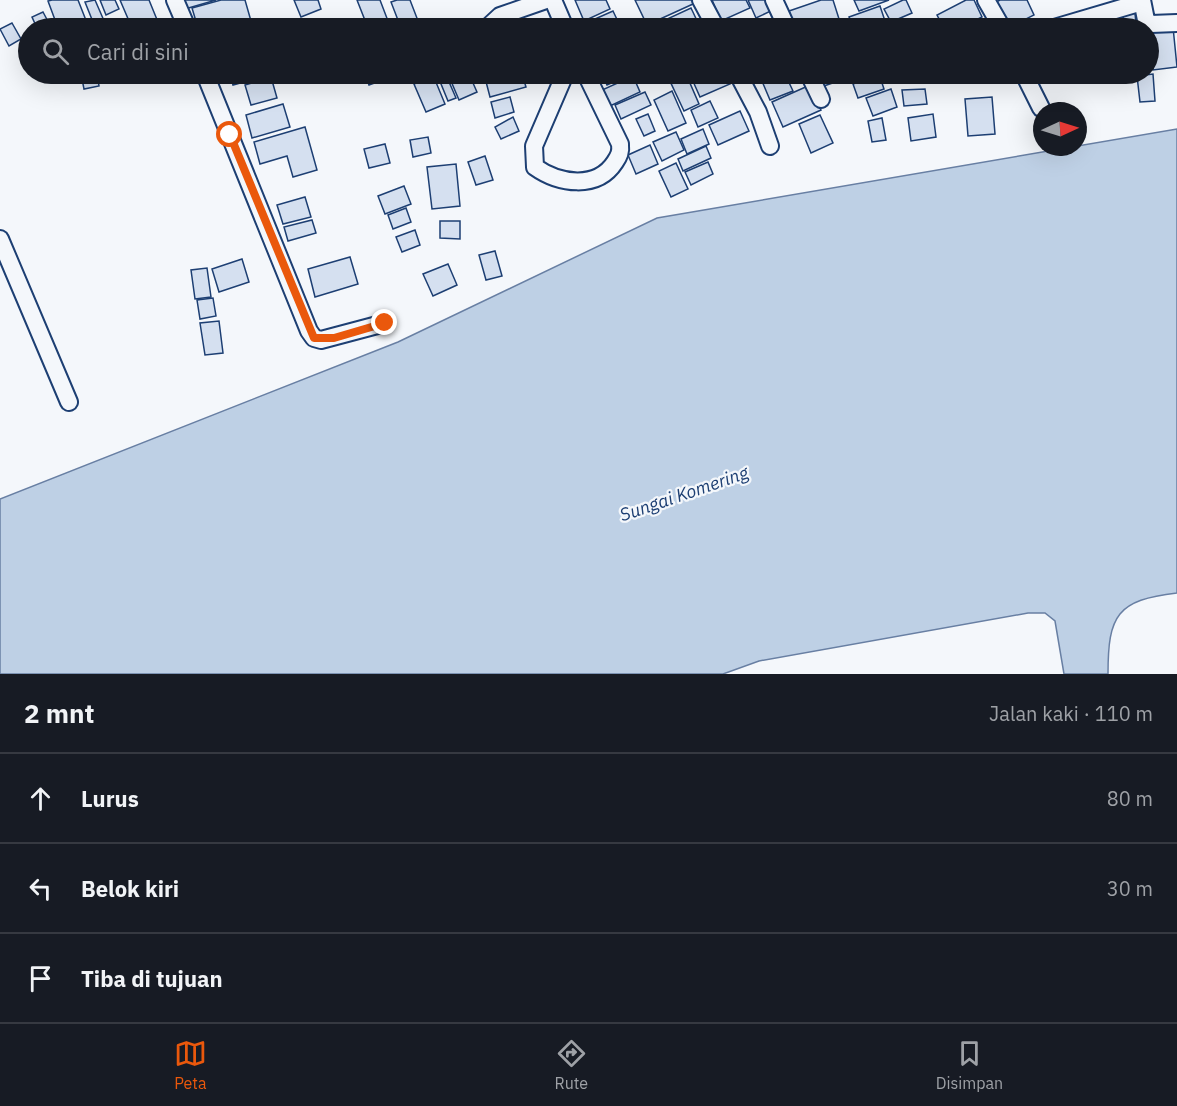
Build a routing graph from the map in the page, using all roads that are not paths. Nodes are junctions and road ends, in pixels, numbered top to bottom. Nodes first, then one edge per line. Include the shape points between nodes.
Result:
1 (175, 0) edge
2 (546, 0) edge
3 (553, 0) edge
4 (701, 0) edge
5 (774, 0) edge
6 (986, 0) edge
7 (1142, 1) edge
8 (183, 18) edge
9 (498, 18) edge
10 (561, 18) edge
11 (711, 18) edge
12 (782, 18) edge
13 (996, 18) edge
14 (1085, 18) edge
15 (1146, 18) edge
16 (1177, 22) edge
17 (1159, 23) edge
18 (209, 84) edge
19 (561, 84) edge
20 (591, 84) edge
21 (743, 84) edge
22 (814, 84) edge
23 (1029, 84) edge
24 (821, 99) dead end
25 (1038, 102) edge
26 (770, 146) dead end
27 (0, 239) edge
28 (385, 323) dead end
29 (69, 402) dead end

1 - 8 street
2 - 9 street
3 - 10 street
4 - 11 street
5 - 12 street
6 - 13 street
7 - 14 street
7 - 15 street
16 - 17 street
18 - 28 street via 309,332 321,340
19 - 20 street via 533,157 540,171 568,182 599,177 610,170 621,151
21 - 26 street
22 - 24 street
23 - 25 street
27 - 29 street

